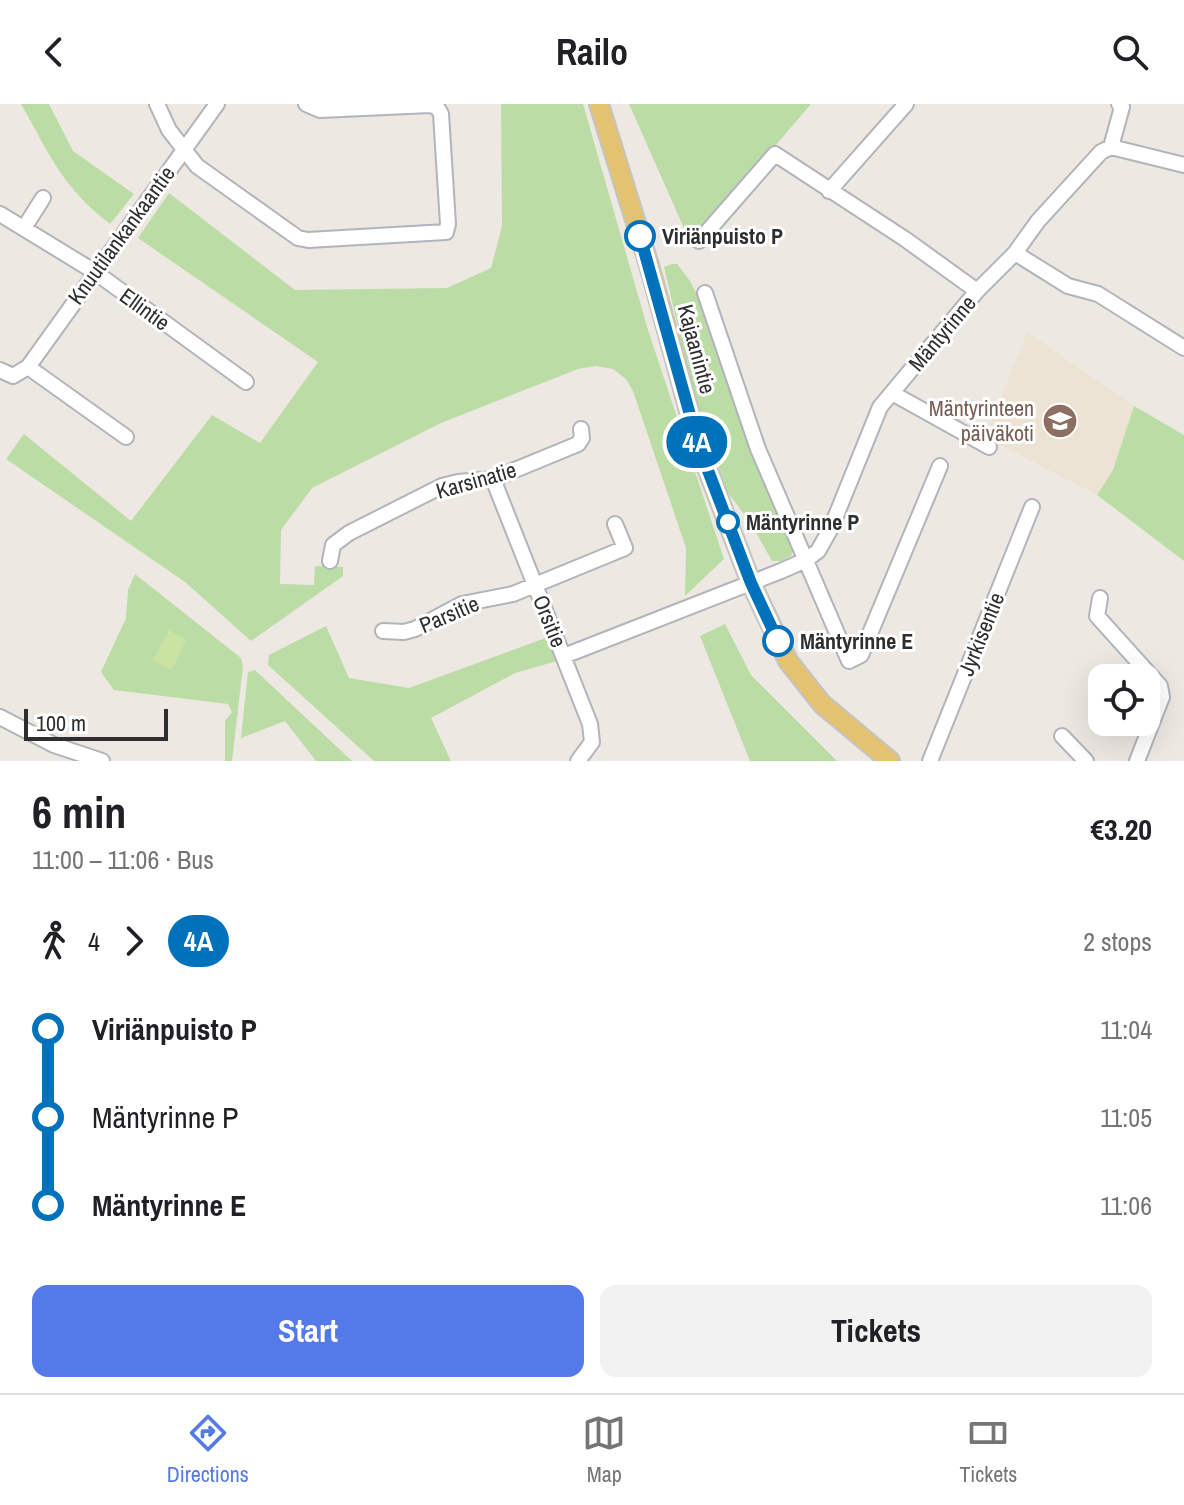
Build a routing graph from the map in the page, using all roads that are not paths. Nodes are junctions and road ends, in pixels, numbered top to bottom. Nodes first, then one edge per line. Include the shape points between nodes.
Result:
1 (157, 104) edge
2 (217, 104) edge
3 (306, 104) edge
4 (599, 104) edge
5 (906, 104) edge
6 (1122, 105) edge
7 (1111, 147) junction
8 (183, 150) junction
9 (1184, 165) edge
10 (829, 191) junction
11 (43, 198) dead end
12 (0, 214) edge
13 (24, 228) junction
14 (699, 241) dead end
15 (1015, 253) junction
16 (95, 272) junction
17 (977, 291) junction
18 (705, 293) dead end
19 (1184, 348) edge
20 (28, 367) junction
21 (0, 370) edge
22 (246, 382) dead end
23 (892, 393) junction
24 (581, 429) dead end
25 (126, 437) dead end
26 (989, 447) dead end
27 (940, 466) dead end
28 (493, 479) junction
29 (1032, 507) dead end
30 (615, 524) dead end
31 (806, 560) junction
32 (330, 561) dead end
33 (751, 583) junction
34 (535, 585) junction
35 (1100, 598) dead end
36 (383, 631) dead end
37 (564, 656) junction
38 (0, 717) edge
39 (841, 720) junction
40 (1062, 736) dead end
41 (883, 760) edge
42 (102, 761) edge
43 (578, 761) edge
44 (865, 761) edge
45 (930, 761) edge
46 (1086, 761) edge
47 (1137, 761) edge

1 - 8 street
2 - 8 street, Knuutilankankaantie
3 - 8 street via 320,110 437,107 446,232 298,238 197,166
4 - 33 main road, Kajaanintie via 699,447
5 - 10 street
6 - 7 street
7 - 9 street
7 - 15 street, Mäntyrinne via 1090,163
8 - 16 street, Knuutilankankaantie
10 - 14 street via 775,154
10 - 17 street
11 - 13 street
12 - 13 street, Ellintie
13 - 16 street, Ellintie
15 - 17 street, Mäntyrinne
15 - 19 street via 1068,286 1098,294
16 - 20 street, Knuutilankankaantie
16 - 22 street, Ellintie
17 - 23 street, Mäntyrinne
18 - 31 street via 758,449
20 - 21 street via 13,376
20 - 25 street
23 - 26 street
23 - 31 street, Mäntyrinne via 880,407 831,528
24 - 28 street, Karsinatie via 578,444
27 - 31 street via 861,655 849,661
28 - 32 street, Karsinatie via 450,483 429,493 338,540
28 - 34 street, Orsitie
29 - 45 street, Jyrkisentie
30 - 34 street, Parsitie via 625,548
31 - 33 street, Mäntyrinne
33 - 37 street, Mäntyrinne
33 - 39 main road, Kajaanintie via 788,661
34 - 36 street, Parsitie via 462,604 404,632
34 - 37 street, Orsitie
35 - 47 street via 1097,616 1160,686 1162,697
37 - 43 street, Orsitie via 593,734
38 - 42 street via 54,745
39 - 41 main road, Kajaanintie
39 - 44 main road, Kajaanintie
40 - 46 street

